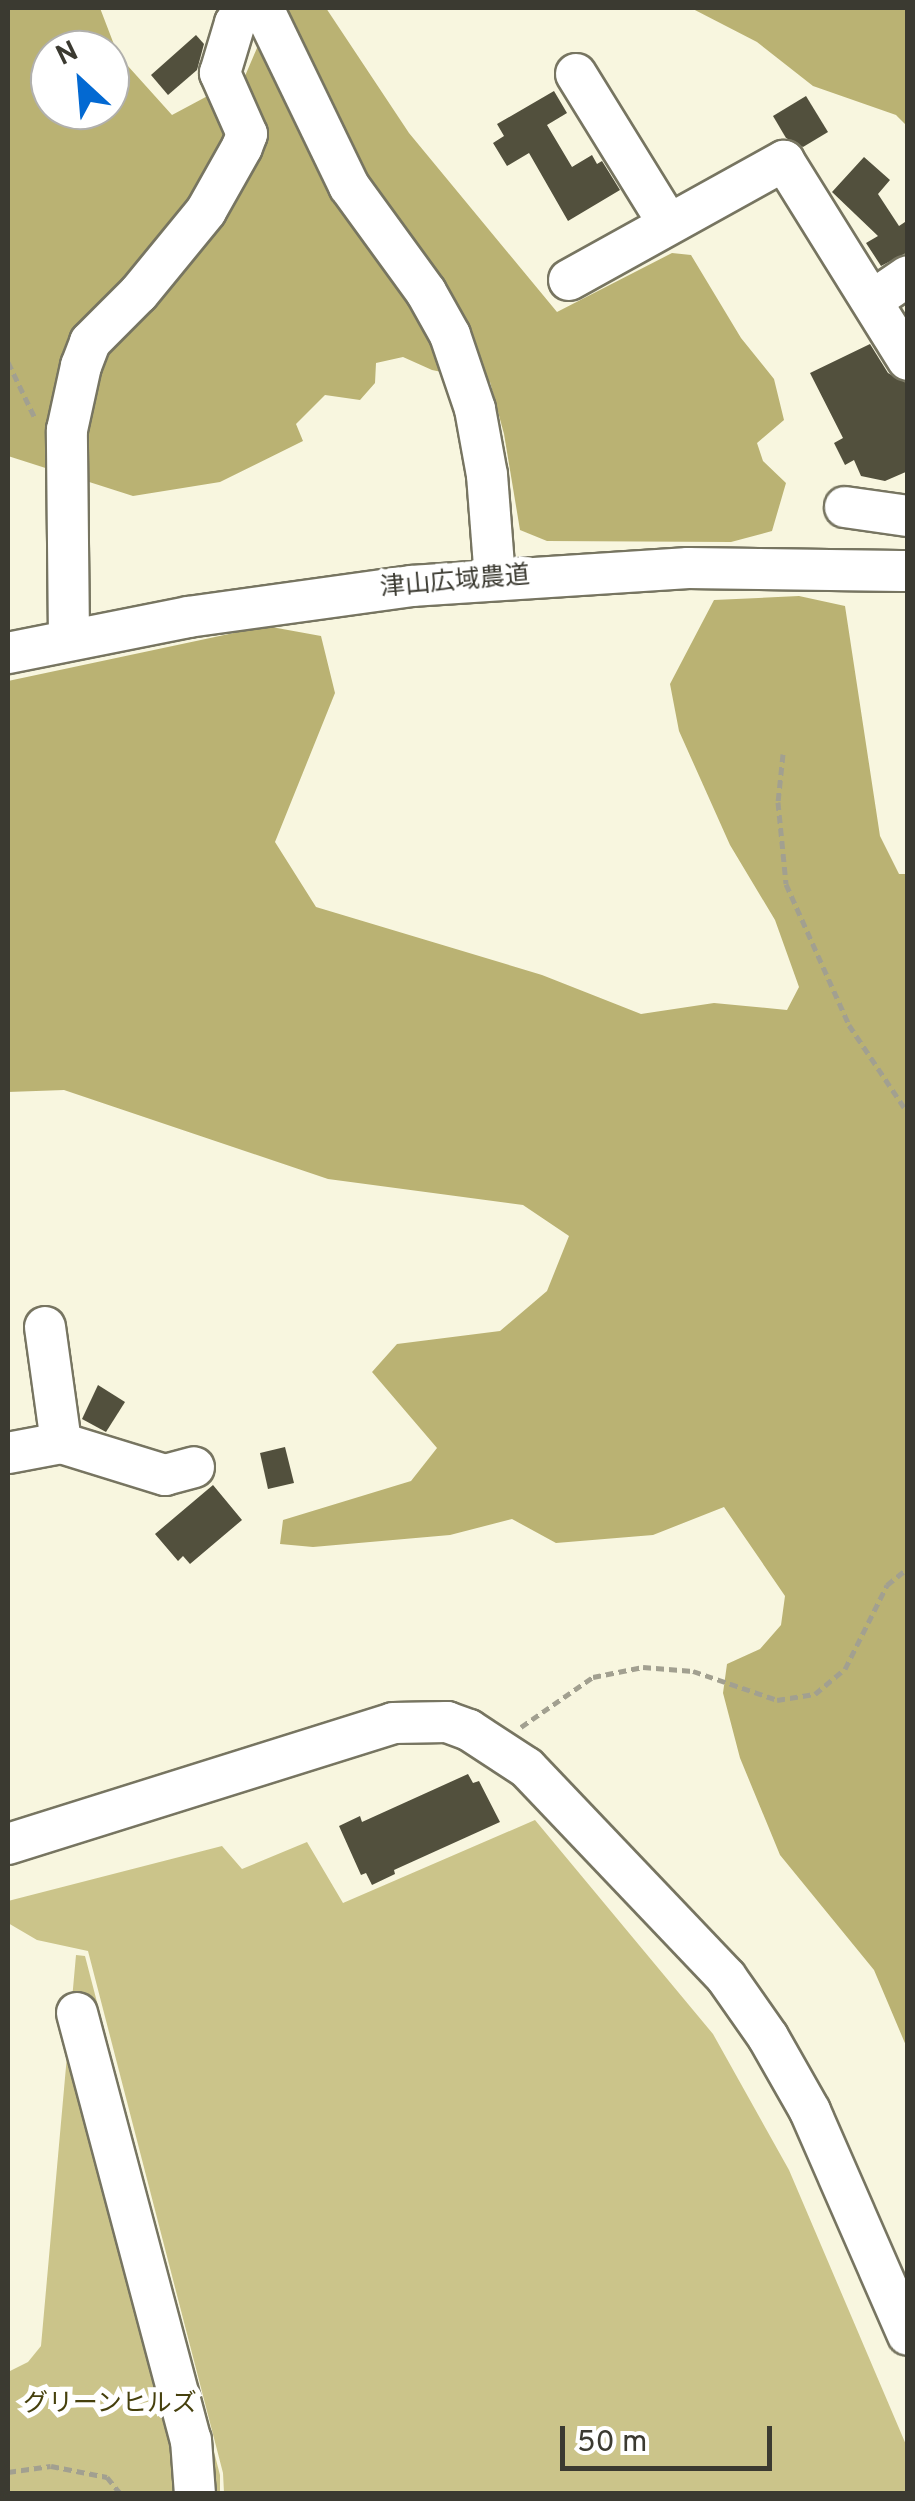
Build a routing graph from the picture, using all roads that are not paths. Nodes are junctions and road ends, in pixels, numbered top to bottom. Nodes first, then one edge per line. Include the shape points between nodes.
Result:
1 (248, 8) edge
2 (263, 8) edge
3 (576, 74) dead end
4 (668, 222) junction
5 (908, 276) edge
6 (569, 280) dead end
7 (872, 300) junction
8 (908, 360) edge
9 (844, 506) dead end
10 (908, 516) edge
11 (908, 571) edge
12 (495, 578) junction
13 (69, 638) junction
14 (8, 652) edge
15 (45, 1326) dead end
16 (61, 1443) junction
17 (8, 1454) edge
18 (194, 1467) dead end
19 (8, 1844) edge
20 (77, 2013) dead end
21 (908, 2336) edge
22 (195, 2494) edge

1 - 13 street via 220,72 247,134 242,148 206,210 90,342 81,366 67,430
2 - 12 street via 349,186 450,335 474,409
3 - 4 street
4 - 6 street
4 - 7 street via 784,161
5 - 7 street
7 - 8 street
9 - 10 street
11 - 12 street, 津山広域農道 via 688,568
12 - 13 street, 津山広域農道 via 298,599
13 - 14 street, 津山広域農道
15 - 16 street
16 - 17 street
16 - 18 street via 165,1474
19 - 21 street via 394,1723 447,1722 494,1746 527,1768 726,1977 810,2111
20 - 22 street via 190,2440

